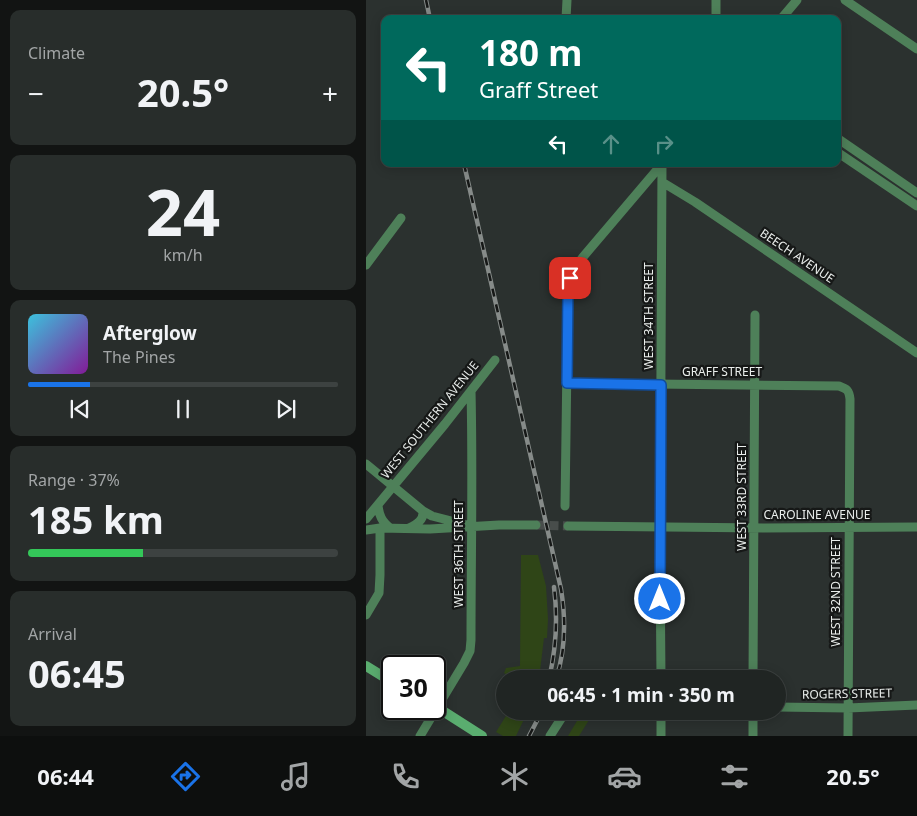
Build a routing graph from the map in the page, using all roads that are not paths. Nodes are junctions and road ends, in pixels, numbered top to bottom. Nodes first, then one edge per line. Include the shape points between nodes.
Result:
1 (567, 0) edge
2 (716, 0) edge
3 (797, 0) edge
4 (844, 0) edge
5 (567, 15) edge
6 (716, 15) edge
7 (784, 15) edge
8 (917, 49) edge
9 (841, 141) edge
10 (841, 155) edge
11 (659, 167) edge
12 (662, 167) edge
13 (662, 182) junction
14 (917, 192) edge
15 (917, 206) edge
16 (401, 218) dead end
17 (366, 266) edge
18 (755, 315) dead end
19 (917, 353) edge
20 (495, 360) dead end
21 (567, 383) junction
22 (755, 384) junction
23 (661, 385) junction
24 (847, 389) joint
25 (471, 391) junction
26 (366, 464) edge
27 (393, 486) junction
28 (378, 505) junction
29 (565, 506) dead end
30 (423, 510) junction
31 (366, 519) edge
32 (536, 525) tunnel mouth
33 (568, 526) tunnel mouth
34 (471, 527) junction
35 (660, 527) junction
36 (917, 527) edge
37 (380, 528) junction
38 (390, 528) junction
39 (408, 528) junction
40 (755, 528) junction
41 (848, 528) junction
42 (366, 530) edge
43 (366, 615) edge
44 (366, 666) edge
45 (661, 670) edge
46 (754, 670) edge
47 (381, 675) edge
48 (446, 691) edge
49 (917, 705) edge
50 (786, 707) edge
51 (848, 708) junction
52 (446, 713) edge
53 (429, 720) edge
54 (560, 720) edge
55 (661, 720) edge
56 (753, 720) edge
57 (420, 736) edge
58 (482, 736) edge
59 (550, 736) edge
60 (661, 736) edge
61 (753, 736) edge
62 (848, 736) edge

1 - 5 street
2 - 6 street
3 - 7 street
4 - 8 street
9 - 14 street
10 - 15 street
11 - 21 street via 583,257 570,278
12 - 13 street, WEST 34TH STREET
13 - 19 street, BEECH AVENUE
13 - 23 street, WEST 34TH STREET
16 - 17 street
18 - 22 street, WEST 33RD STREET
20 - 25 street, WEST SOUTHERN AVENUE
21 - 23 street, GRAFF STREET
21 - 29 street
22 - 23 street, GRAFF STREET
22 - 24 street, GRAFF STREET via 839,386
22 - 40 street, WEST 33RD STREET
23 - 35 street, WEST 34TH STREET
24 - 41 street, WEST 32ND STREET via 850,399
25 - 27 street, WEST SOUTHERN AVENUE
25 - 34 street, WEST 36TH STREET
26 - 27 street
27 - 28 street, WEST SOUTHERN AVENUE
27 - 30 street
28 - 31 street, WEST SOUTHERN AVENUE
28 - 38 street via 379,515
30 - 34 street via 432,516
30 - 39 street via 422,520
32 - 34 street
33 - 35 street, CAROLINE AVENUE
34 - 39 street
34 - 48 street, WEST 36TH STREET via 470,651
35 - 40 street, CAROLINE AVENUE
35 - 45 street, WEST 34TH STREET
36 - 41 street, CAROLINE AVENUE
37 - 38 street
37 - 42 street
37 - 43 street via 378,593
38 - 39 street
40 - 41 street, CAROLINE AVENUE
40 - 46 street, WEST 33RD STREET
41 - 51 street, WEST 32ND STREET
44 - 47 main road
49 - 51 street, ROGERS STREET
50 - 51 street, ROGERS STREET
51 - 62 street, WEST 32ND STREET
52 - 58 main road
53 - 57 street, WEST 36TH STREET
54 - 59 street
55 - 60 street
56 - 61 street

